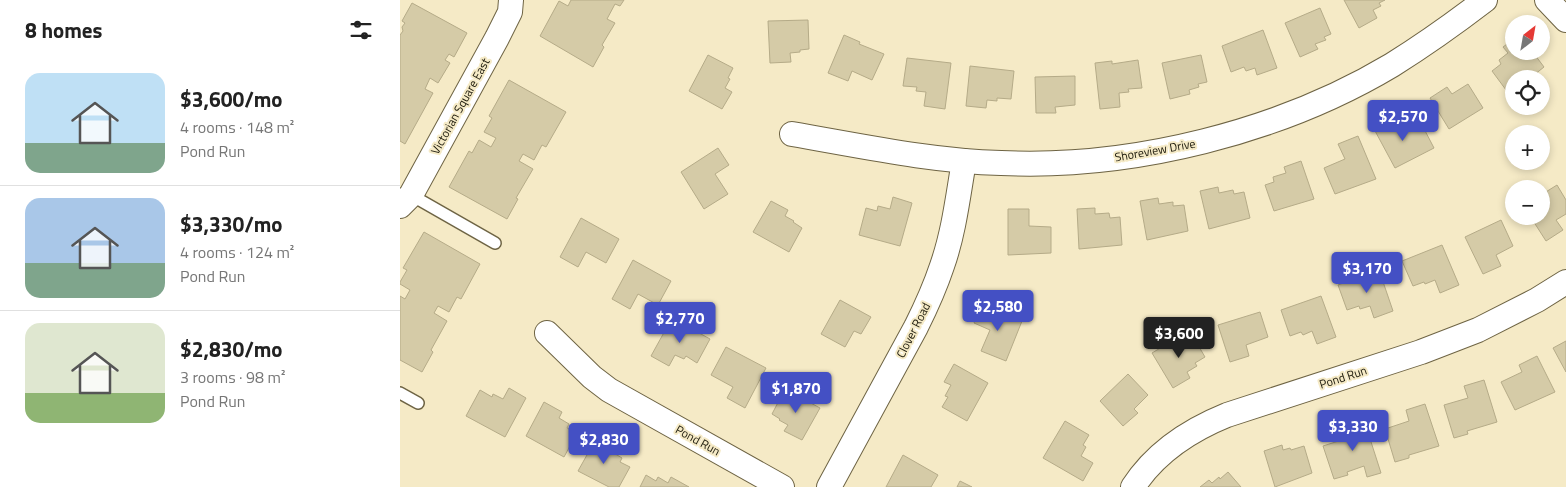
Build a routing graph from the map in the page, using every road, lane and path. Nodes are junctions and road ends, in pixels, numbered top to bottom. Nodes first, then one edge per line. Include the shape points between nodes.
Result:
1 (511, 0) edge
2 (1485, 0) edge
3 (1547, 0) edge
4 (1566, 20) edge
5 (792, 134) dead end
6 (964, 161) junction
7 (406, 201) edge
8 (495, 243) dead end
9 (1566, 282) edge
10 (547, 333) dead end
11 (400, 393) edge
12 (418, 402) dead end
13 (782, 487) edge
14 (829, 487) edge
15 (1132, 487) edge

1 - 7 street, Victorian Square East via 510,12 497,38
2 - 6 street, Shoreview Drive via 1392,65 1324,100 1265,123 1197,142 1120,157 1041,163
3 - 4 street
5 - 6 street, Shoreview Drive
6 - 14 street, Clover Road via 950,237 929,301
7 - 8 lane
9 - 15 street, Pond Run via 1478,330 1208,423 1158,457
10 - 13 street, Pond Run via 608,390
11 - 12 lane

